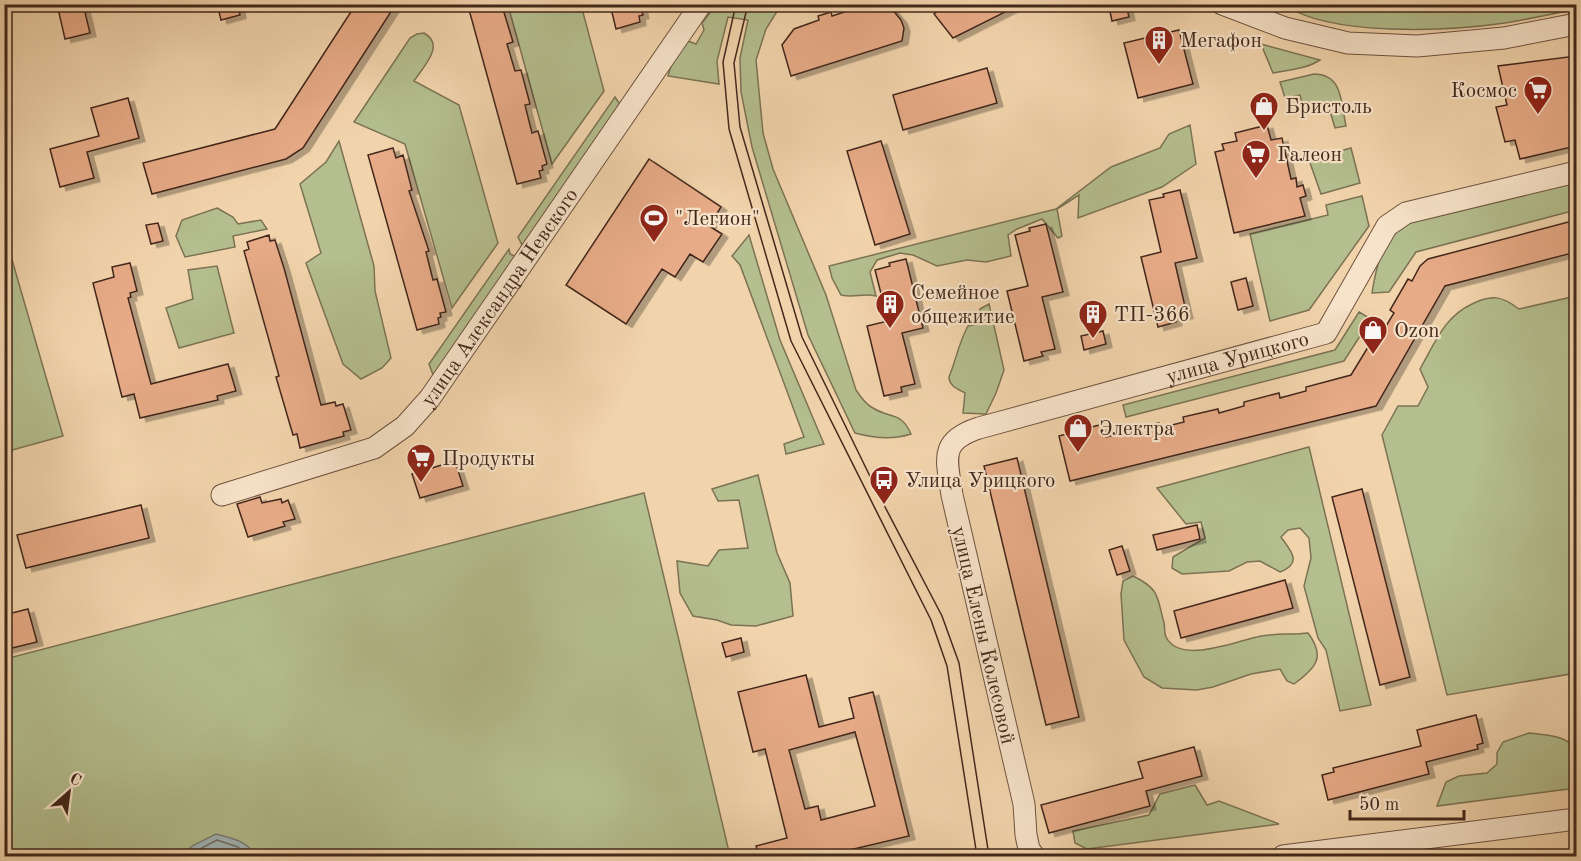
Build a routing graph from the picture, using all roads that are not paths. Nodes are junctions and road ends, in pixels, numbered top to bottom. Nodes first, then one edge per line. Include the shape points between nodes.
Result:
1 (701, 4) edge
2 (1227, 7) edge
3 (1576, 24) edge
4 (1576, 172) edge
5 (978, 428) joint
6 (222, 495) dead end
7 (1576, 819) edge
8 (1034, 856) edge
9 (1283, 856) edge

1 - 6 street, улица Александра Невского via 418,413 374,448
2 - 3 street via 1285,28 1348,43 1417,46 1504,38
4 - 5 street, улица Урицкого via 1406,213 1387,226 1326,333
5 - 8 street, улица Елены Колесовой via 953,441 947,463 1023,804 1029,849
7 - 9 street

